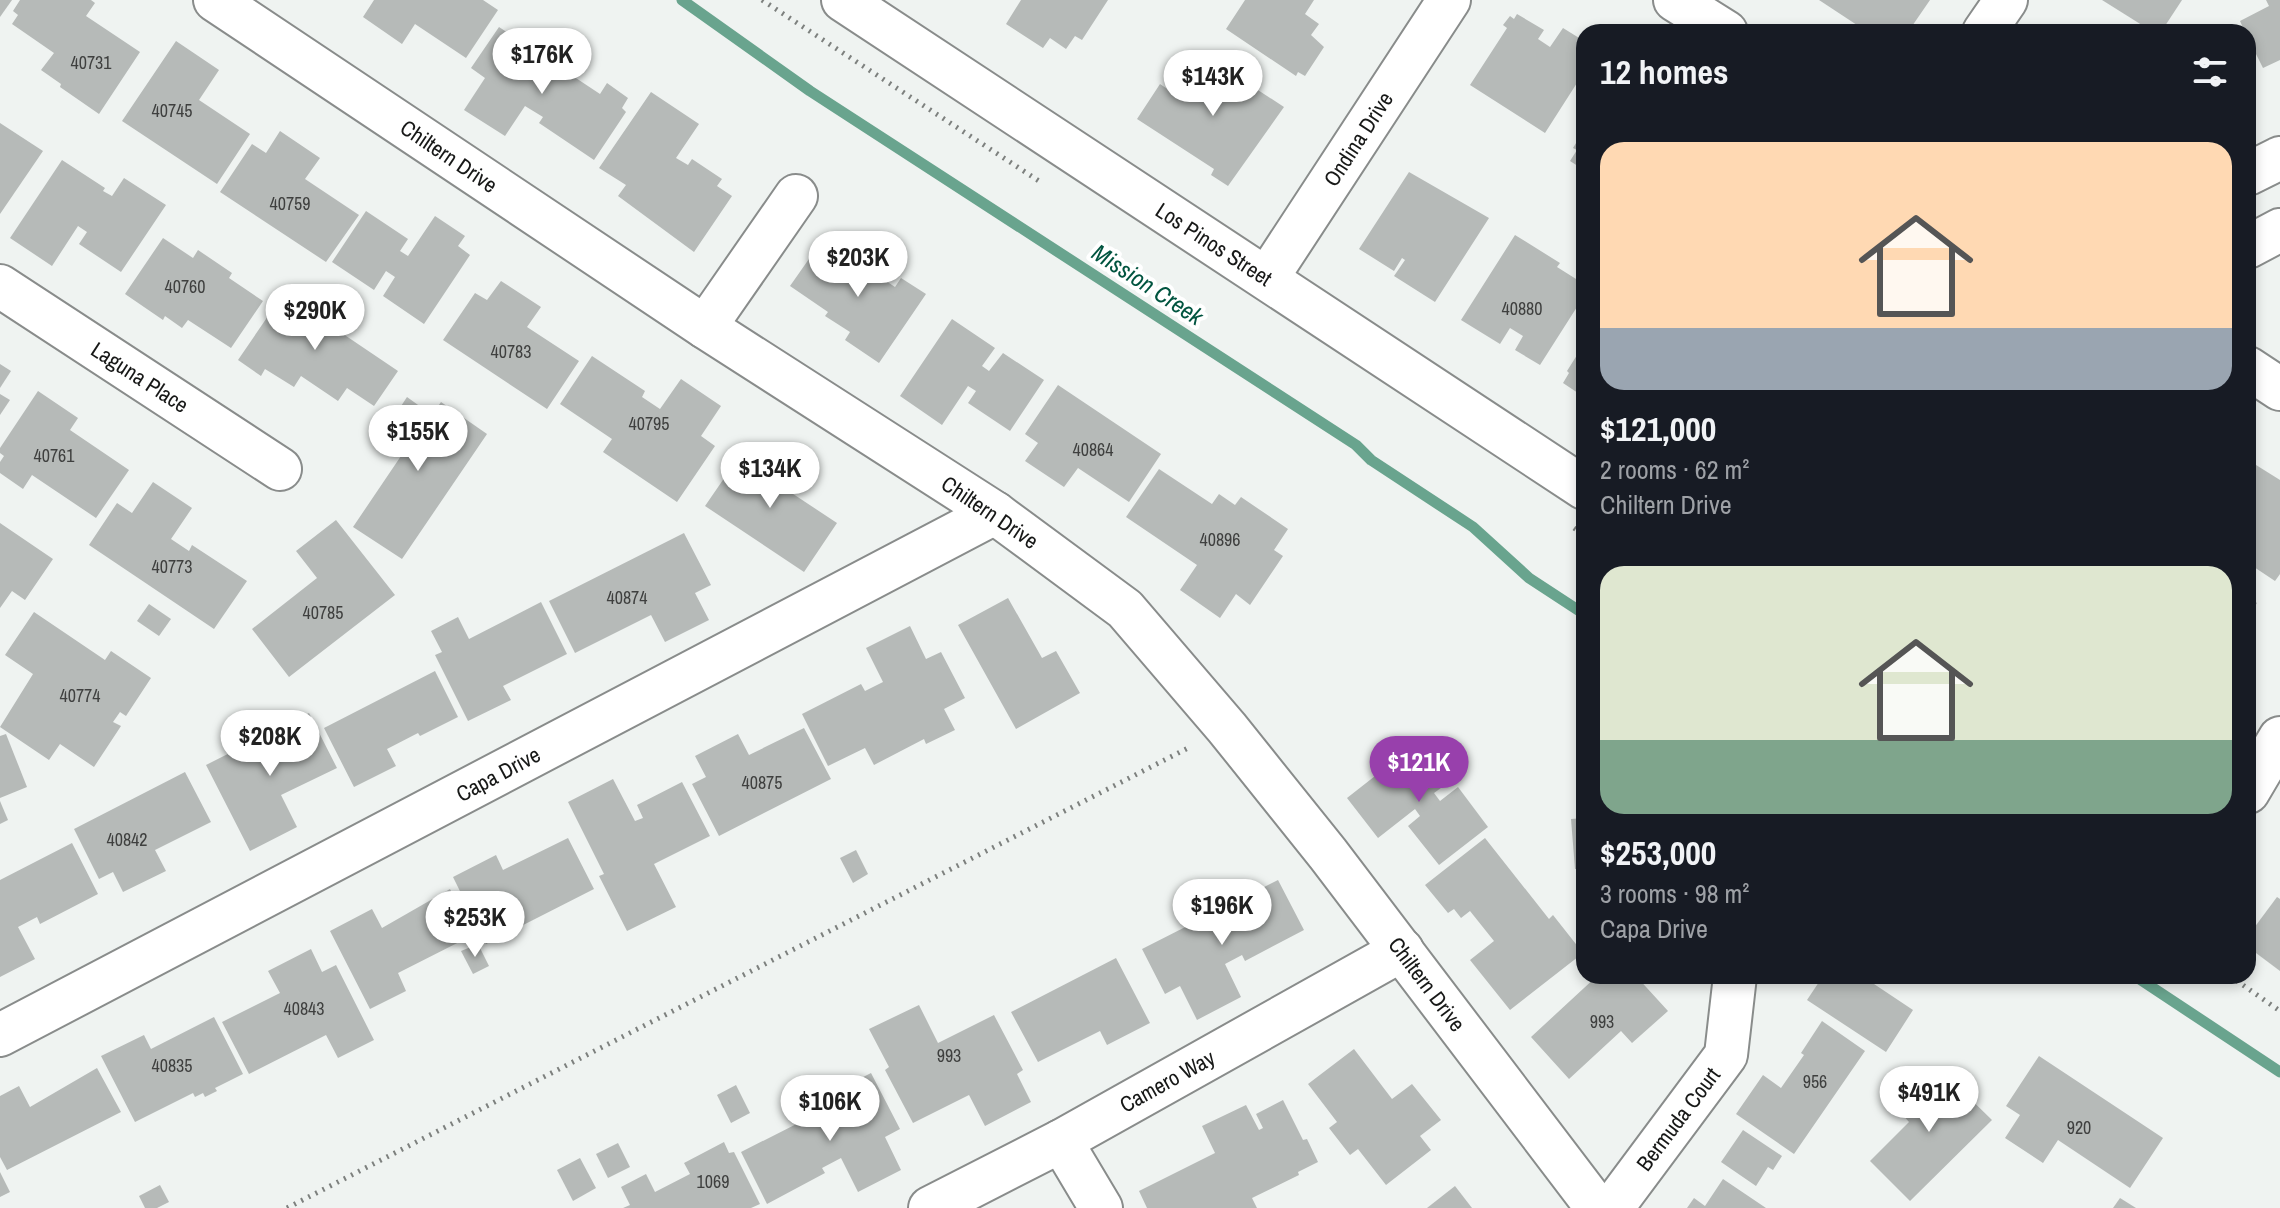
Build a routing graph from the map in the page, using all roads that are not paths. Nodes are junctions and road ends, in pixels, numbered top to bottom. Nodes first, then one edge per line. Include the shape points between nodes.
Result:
1 (215, 0) edge
2 (843, 0) edge
3 (1449, 0) edge
4 (1675, 0) edge
5 (2006, 0) edge
6 (890, 13) edge
7 (1713, 24) edge
8 (1990, 24) edge
9 (2280, 158) edge
10 (2256, 170) edge
11 (796, 196) dead end
12 (2280, 230) edge
13 (2256, 243) edge
14 (1267, 278) junction
15 (0, 286) edge
16 (705, 327) junction
17 (2256, 373) edge
18 (2280, 389) edge
19 (280, 469) dead end
20 (1576, 483) edge
21 (995, 513) junction
22 (2280, 738) edge
23 (2256, 778) edge
24 (1402, 950) junction
25 (1734, 984) edge
26 (0, 1035) edge
27 (1061, 1141) junction
28 (930, 1208) edge
29 (1101, 1208) edge
30 (1597, 1208) edge
31 (1612, 1208) edge

1 - 16 street, Chiltern Drive
2 - 6 street, Los Pinos Street
3 - 14 street, Ondina Drive
4 - 7 street
5 - 8 street
6 - 14 street, Los Pinos Street
9 - 10 street
11 - 16 street
12 - 13 street
14 - 20 street, Los Pinos Street
15 - 19 street, Laguna Place
16 - 21 street, Chiltern Drive
17 - 18 street
21 - 24 street, Chiltern Drive via 1125,609 1227,728
21 - 26 street, Capa Drive
22 - 23 street
24 - 27 street, Camero Way
24 - 30 street, Chiltern Drive
25 - 31 street, Bermuda Court via 1726,1055
27 - 28 street, Camero Way
27 - 29 street

